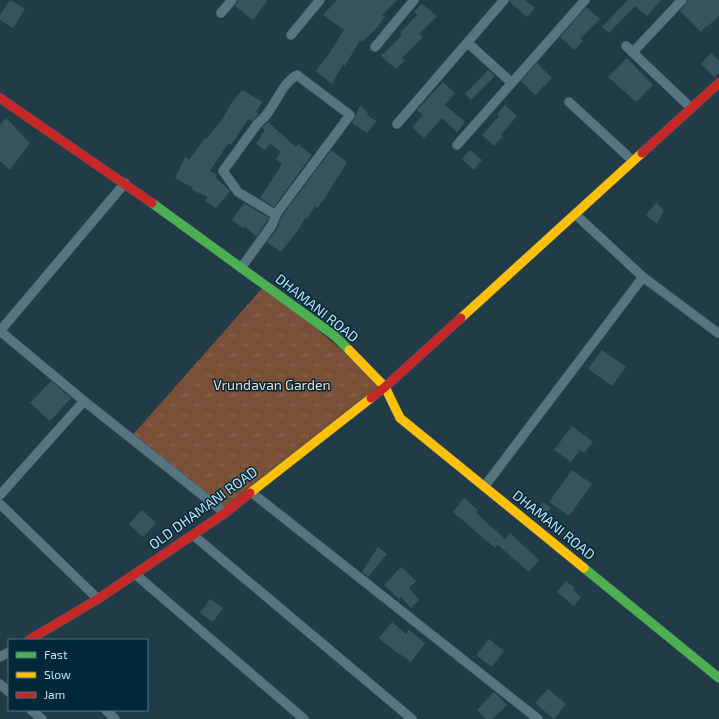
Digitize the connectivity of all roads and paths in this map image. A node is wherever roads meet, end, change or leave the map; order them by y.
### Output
1 (232, 0) edge
2 (320, 0) edge
3 (414, 0) edge
4 (504, 0) edge
5 (585, 0) edge
6 (682, 0) edge
7 (221, 13) dead end
8 (291, 35) dead end
9 (468, 43) junction
10 (375, 47) dead end
11 (512, 83) junction
12 (719, 83) edge
13 (0, 98) edge
14 (569, 102) dead end
15 (691, 108) junction
16 (397, 124) dead end
17 (457, 145) dead end
18 (633, 161) junction
19 (124, 183) junction
20 (276, 214) dead end
21 (575, 214) junction
22 (241, 268) junction
23 (642, 277) junction
24 (0, 331) edge
25 (718, 333) edge
26 (385, 387) junction
27 (84, 401) junction
28 (484, 487) junction
29 (251, 492) junction
30 (0, 495) edge
31 (0, 504) edge
32 (225, 513) junction
33 (193, 535) junction
34 (135, 574) junction
35 (98, 599) junction
36 (32, 639) edge
37 (719, 678) edge
38 (0, 684) edge
39 (8, 691) edge
40 (33, 711) edge
41 (107, 711) edge
42 (42, 719) edge
43 (116, 719) edge
44 (304, 719) edge
45 (412, 719) edge
46 (538, 719) edge

1 - 7 street
2 - 8 street
3 - 10 street
4 - 9 street
5 - 11 street
6 - 15 street
9 - 11 street
9 - 16 street
11 - 17 street
12 - 15 main road, OLD DHAMANI ROAD
13 - 19 main road, DHAMANI ROAD
14 - 18 street
15 - 18 main road, OLD DHAMANI ROAD
18 - 21 main road, OLD DHAMANI ROAD
19 - 22 main road, DHAMANI ROAD
19 - 24 street
20 - 22 street
21 - 23 street
21 - 26 main road, OLD DHAMANI ROAD
22 - 26 main road, DHAMANI ROAD
23 - 25 street
23 - 28 street
24 - 27 street
26 - 28 main road, DHAMANI ROAD
26 - 29 main road, OLD DHAMANI ROAD
27 - 30 street
27 - 32 street
28 - 37 main road, DHAMANI ROAD
29 - 32 main road, OLD DHAMANI ROAD
29 - 46 street
31 - 35 street
32 - 33 main road, OLD DHAMANI ROAD
33 - 34 main road, OLD DHAMANI ROAD
33 - 45 street
34 - 35 main road, OLD DHAMANI ROAD
34 - 44 street
35 - 36 main road, OLD DHAMANI ROAD
38 - 39 street
40 - 42 street
41 - 43 street

